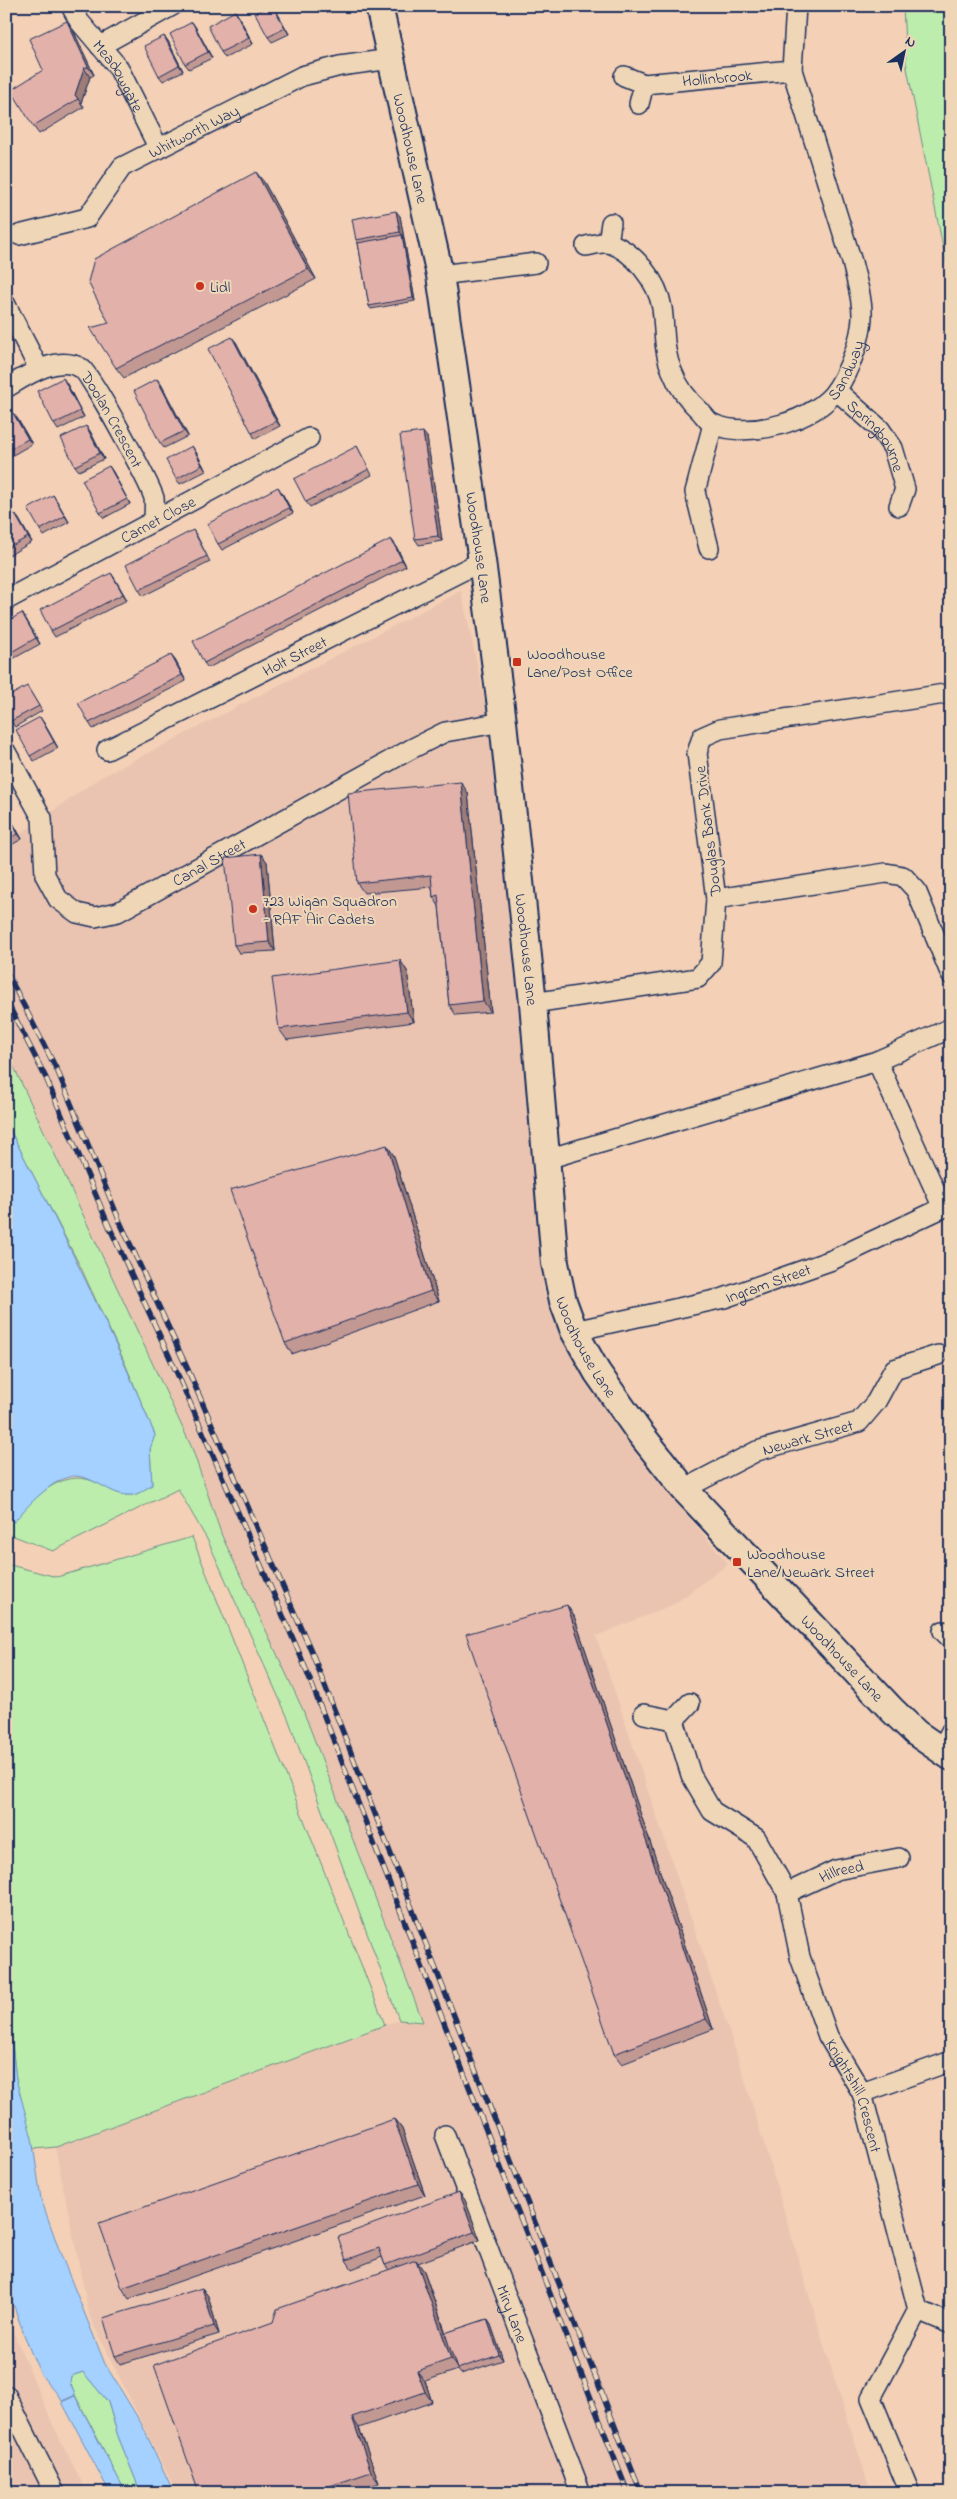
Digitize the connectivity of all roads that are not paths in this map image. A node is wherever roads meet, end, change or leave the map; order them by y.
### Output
1 (71, 6) edge
2 (172, 6) edge
3 (379, 6) edge
4 (796, 6) edge
5 (100, 46) junction
6 (390, 59) junction
7 (792, 70) junction
8 (624, 76) dead end
9 (644, 84) junction
10 (640, 104) dead end
11 (160, 149) junction
12 (611, 223) dead end
13 (19, 236) dead end
14 (608, 243) junction
15 (586, 246) dead end
16 (536, 263) dead end
17 (440, 275) junction
18 (6, 305) edge
19 (39, 369) junction
20 (6, 388) edge
21 (836, 390) junction
22 (713, 424) junction
23 (309, 438) dead end
24 (908, 494) dead end
25 (154, 521) junction
26 (709, 548) dead end
27 (482, 561) junction
28 (6, 600) edge
29 (951, 693) edge
30 (503, 722) junction
31 (107, 750) dead end
32 (6, 752) edge
33 (716, 899) junction
34 (951, 975) edge
35 (533, 1003) junction
36 (951, 1028) edge
37 (877, 1061) junction
38 (547, 1159) junction
39 (947, 1206) edge
40 (574, 1331) junction
41 (938, 1355) dead end
42 (684, 1489) junction
43 (690, 1703) dead end
44 (644, 1714) dead end
45 (674, 1720) junction
46 (947, 1746) edge
47 (899, 1858) dead end
48 (787, 1893) junction
49 (951, 2061) edge
50 (862, 2092) junction
51 (445, 2135) dead end
52 (918, 2310) junction
53 (951, 2324) edge
54 (6, 2395) edge
55 (55, 2493) edge
56 (581, 2493) edge
57 (910, 2493) edge

1 - 5 street, Meadowgate
2 - 5 street
3 - 6 main road, Woodhouse Lane
4 - 7 street, Sandway
5 - 11 street, Meadowgate
6 - 11 street, Whitworth Way
6 - 17 main road, Woodhouse Lane
7 - 9 street, Hollinbrook
7 - 21 street, Sandway
8 - 9 street, Hollinbrook
9 - 10 street
11 - 13 street, Whitworth Way
12 - 14 street
14 - 15 street
14 - 22 street
16 - 17 street
17 - 27 main road, Woodhouse Lane
18 - 19 street
19 - 20 street, Doolan Crescent
19 - 25 street, Doolan Crescent
21 - 22 street, Sandway
21 - 24 street, Springbourne
22 - 26 street
23 - 25 street, Carnet Close
25 - 28 street, Carnet Close
27 - 30 main road, Woodhouse Lane
27 - 31 street, Holt Street
29 - 33 street, Douglas Bank Drive
30 - 32 street, Canal Street
30 - 35 main road, Woodhouse Lane
33 - 34 street
33 - 35 street, Douglas Bank Drive
35 - 38 main road, Woodhouse Lane
36 - 37 street
37 - 38 street
37 - 39 street
38 - 40 main road, Woodhouse Lane
39 - 40 street, Ingram Street
40 - 42 main road, Woodhouse Lane
41 - 42 street, Newark Street
42 - 46 main road, Woodhouse Lane
43 - 45 street
44 - 45 street
45 - 48 street, Knightshill Crescent
47 - 48 street, Hillreed
48 - 50 street, Knightshill Crescent
49 - 50 street
50 - 52 street, Knightshill Crescent
51 - 56 street, Miry Lane
52 - 53 street
52 - 57 street
54 - 55 street

